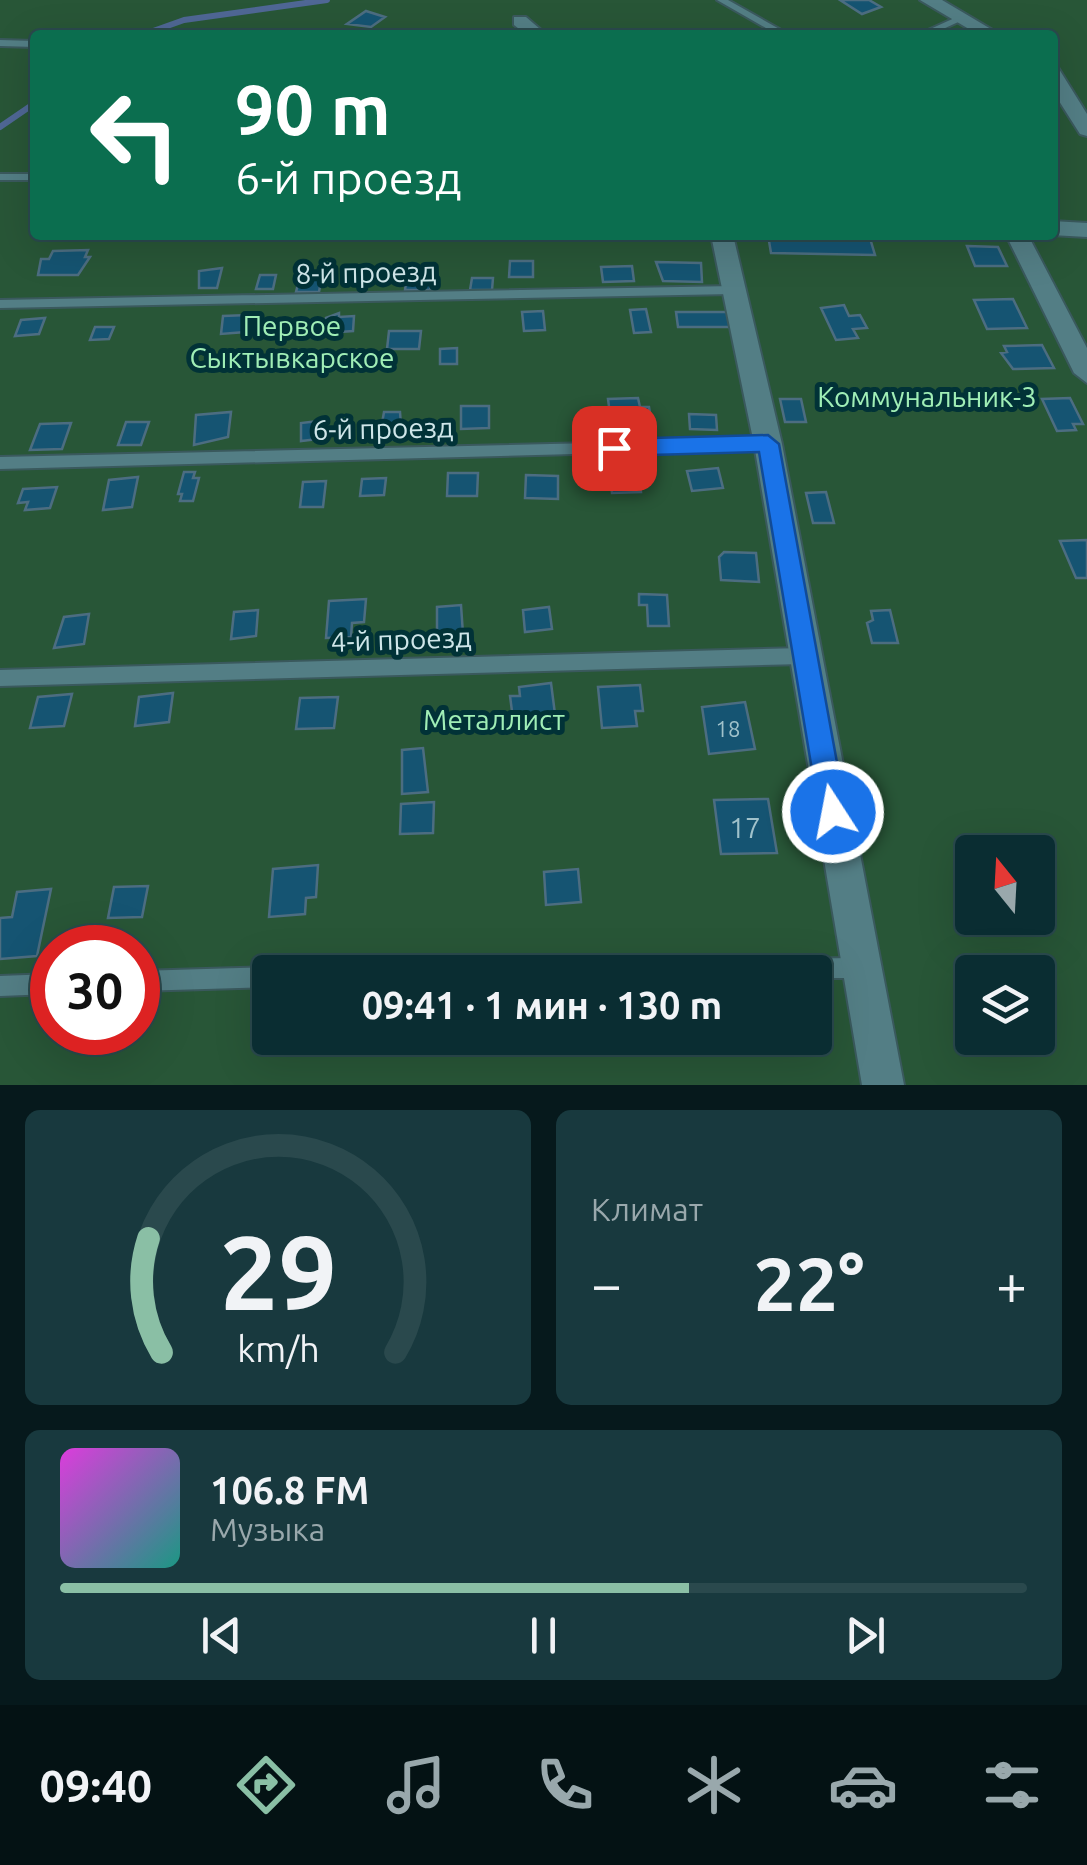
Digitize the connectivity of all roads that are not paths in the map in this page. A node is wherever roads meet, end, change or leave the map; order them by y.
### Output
1 (721, 0) edge
2 (929, 0) edge
3 (962, 18) junction
4 (520, 20) dead end
5 (532, 30) edge
6 (776, 30) edge
7 (934, 30) edge
8 (983, 30) edge
9 (0, 43) edge
10 (30, 44) edge
11 (1058, 83) edge
12 (1087, 130) edge
13 (0, 177) edge
14 (30, 177) edge
15 (1058, 228) edge
16 (1087, 230) edge
17 (723, 240) edge
18 (1020, 240) edge
19 (733, 290) junction
20 (0, 304) edge
21 (1087, 373) edge
22 (768, 444) junction
23 (0, 463) edge
24 (803, 656) junction
25 (0, 678) edge
26 (832, 968) edge
27 (862, 968) junction
28 (252, 977) edge
29 (160, 980) edge
30 (30, 985) edge
31 (0, 986) edge
32 (884, 1085) edge

1 - 6 lane
2 - 3 street
3 - 7 lane
3 - 8 street
4 - 5 street
9 - 10 lane
11 - 12 street
13 - 14 lane
15 - 16 street
17 - 19 street
18 - 21 street
19 - 20 lane, 8-й проезд
19 - 22 street
22 - 23 lane, 6-й проезд
22 - 24 street
24 - 25 lane, 4-й проезд
24 - 27 street
26 - 27 lane
27 - 32 street
28 - 29 lane
30 - 31 lane

